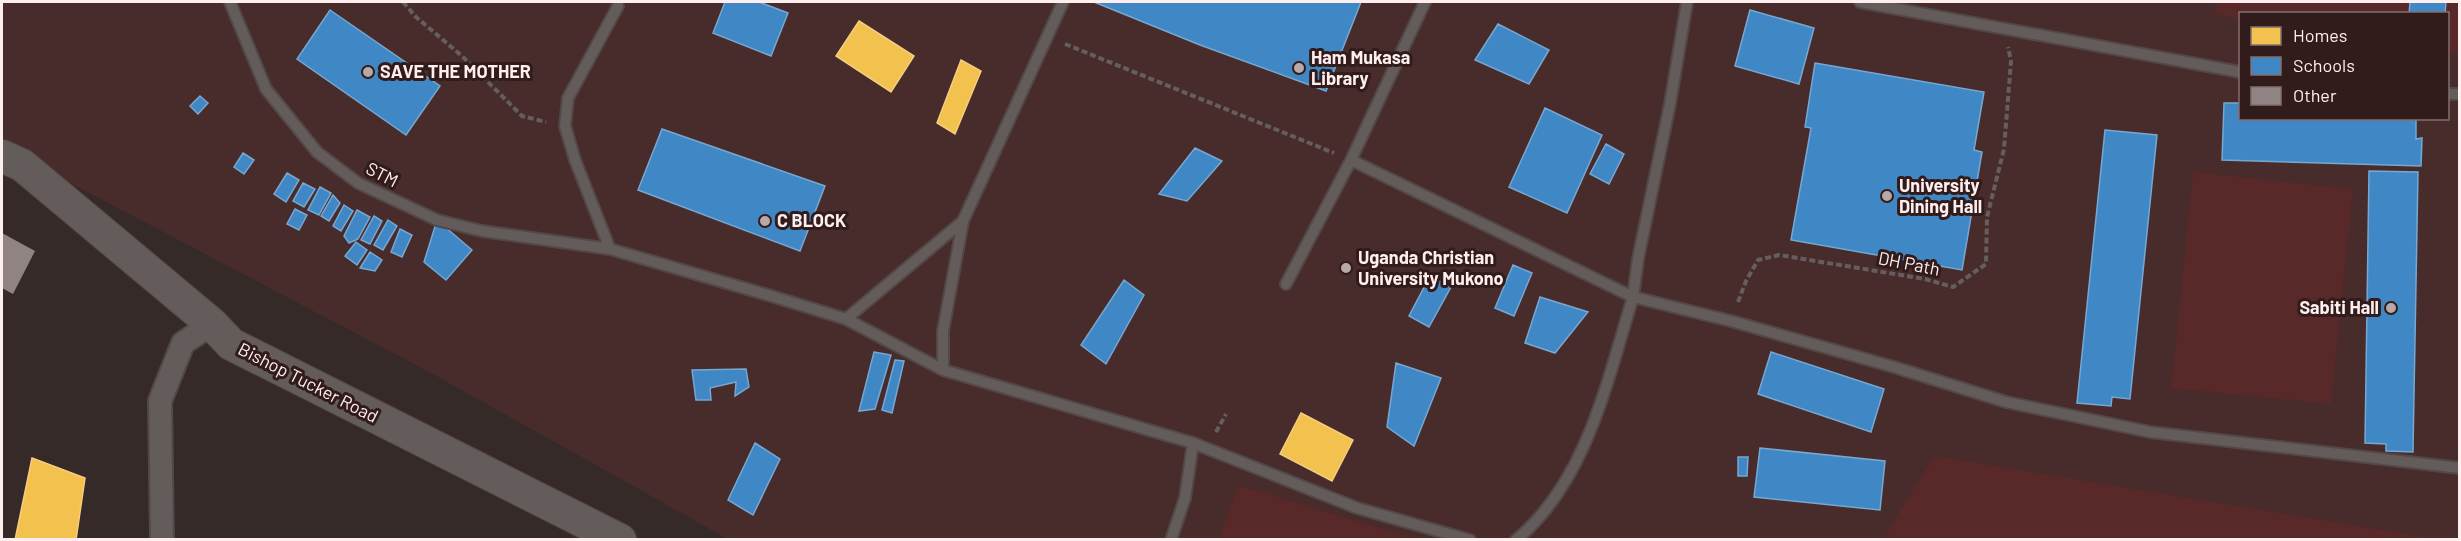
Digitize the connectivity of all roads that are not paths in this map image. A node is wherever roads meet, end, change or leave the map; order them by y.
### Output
1 (230, 2) edge
2 (1063, 2) edge
3 (1425, 2) edge
4 (1687, 2) edge
5 (1860, 2) edge
6 (618, 6) dead end
7 (2239, 72) edge
8 (2, 156) edge
9 (1351, 160) junction
10 (963, 221) junction
11 (610, 249) junction
12 (1286, 284) dead end
13 (1633, 297) junction
14 (846, 320) junction
15 (212, 324) junction
16 (943, 370) junction
17 (1193, 443) junction
18 (2460, 468) edge
19 (162, 540) edge
20 (620, 540) edge
21 (1171, 540) edge
22 (1470, 540) edge
23 (1516, 540) edge

1 - 11 lane, STM
2 - 10 lane
3 - 9 lane
4 - 13 lane
5 - 7 lane
6 - 11 lane
8 - 15 main road, Bishop Tucker Road
9 - 12 lane
9 - 13 lane
10 - 14 lane
10 - 16 lane
11 - 14 lane, STM
13 - 18 lane
13 - 23 lane
14 - 16 lane, STM
15 - 19 street
15 - 20 main road, Bishop Tucker Road
16 - 17 lane, STM
17 - 21 lane
17 - 22 lane, STM

